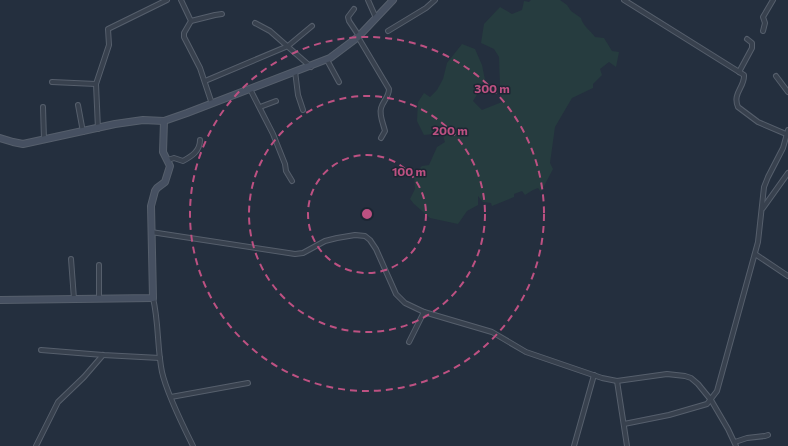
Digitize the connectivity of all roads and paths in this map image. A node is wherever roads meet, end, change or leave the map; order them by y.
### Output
1 (167, 0) edge
2 (181, 0) edge
3 (368, 0) edge
4 (393, 0) edge
5 (435, 0) edge
6 (624, 0) edge
7 (773, 0) edge
8 (354, 9) dead end
9 (222, 14) dead end
10 (376, 18) junction
11 (191, 20) junction
12 (255, 23) dead end
13 (312, 26) dead end
14 (388, 31) dead end
15 (763, 31) dead end
16 (359, 37) junction
17 (747, 39) dead end
18 (288, 46) junction
19 (327, 60) junction
20 (311, 66) junction
21 (295, 71) junction
22 (739, 72) junction
23 (776, 76) dead end
24 (205, 81) junction
25 (52, 82) dead end
26 (339, 82) dead end
27 (96, 84) junction
28 (250, 89) junction
29 (788, 92) edge
30 (276, 101) dead end
31 (78, 104) dead end
32 (212, 104) junction
33 (43, 107) dead end
34 (260, 107) junction
35 (304, 110) dead end
36 (164, 121) junction
37 (98, 129) junction
38 (83, 132) junction
39 (787, 132) edge
40 (0, 138) edge
41 (380, 138) dead end
42 (44, 140) junction
43 (200, 140) dead end
44 (169, 162) junction
45 (788, 173) edge
46 (292, 181) dead end
47 (762, 209) junction
48 (151, 232) junction
49 (755, 254) junction
50 (70, 259) dead end
51 (99, 264) dead end
52 (788, 276) edge
53 (152, 298) junction
54 (74, 299) junction
55 (99, 299) junction
56 (0, 300) edge
57 (424, 312) junction
58 (409, 342) dead end
59 (41, 350) dead end
60 (103, 355) junction
61 (160, 358) junction
62 (594, 375) junction
63 (617, 381) junction
64 (248, 383) dead end
65 (171, 397) junction
66 (711, 400) junction
67 (624, 424) junction
68 (768, 435) dead end
69 (736, 444) edge
70 (36, 446) edge
71 (193, 446) edge
72 (574, 446) edge
73 (627, 446) edge

1 - 27 street
2 - 11 street
3 - 10 street
4 - 10 street
5 - 14 street
6 - 22 street
7 - 15 street
8 - 16 street
9 - 11 street
10 - 16 street
11 - 24 street
12 - 18 street
13 - 18 street
16 - 19 street
16 - 41 street
17 - 22 street
18 - 20 street
18 - 24 street
19 - 20 street
19 - 26 street
20 - 21 street
21 - 28 street
21 - 35 street
22 - 39 street
23 - 29 street
24 - 32 street
25 - 27 street
27 - 37 street
28 - 32 street
28 - 34 street
30 - 34 street
31 - 38 street
32 - 36 street
33 - 42 street
34 - 46 street
36 - 37 street
36 - 44 street
37 - 38 street
38 - 42 street
39 - 47 street
40 - 42 street
43 - 44 street
44 - 48 street
45 - 47 street
47 - 49 street
48 - 53 street
48 - 57 street
49 - 52 street
49 - 66 street
50 - 54 street
51 - 55 street
53 - 55 street
53 - 61 street
54 - 55 street
54 - 56 street
57 - 58 street
57 - 62 street
59 - 60 street
60 - 61 street
60 - 70 street
61 - 65 street
62 - 63 street
62 - 72 street
63 - 66 street
63 - 67 street
64 - 65 street
65 - 71 street
66 - 67 street
66 - 69 street
67 - 73 street
68 - 69 street

